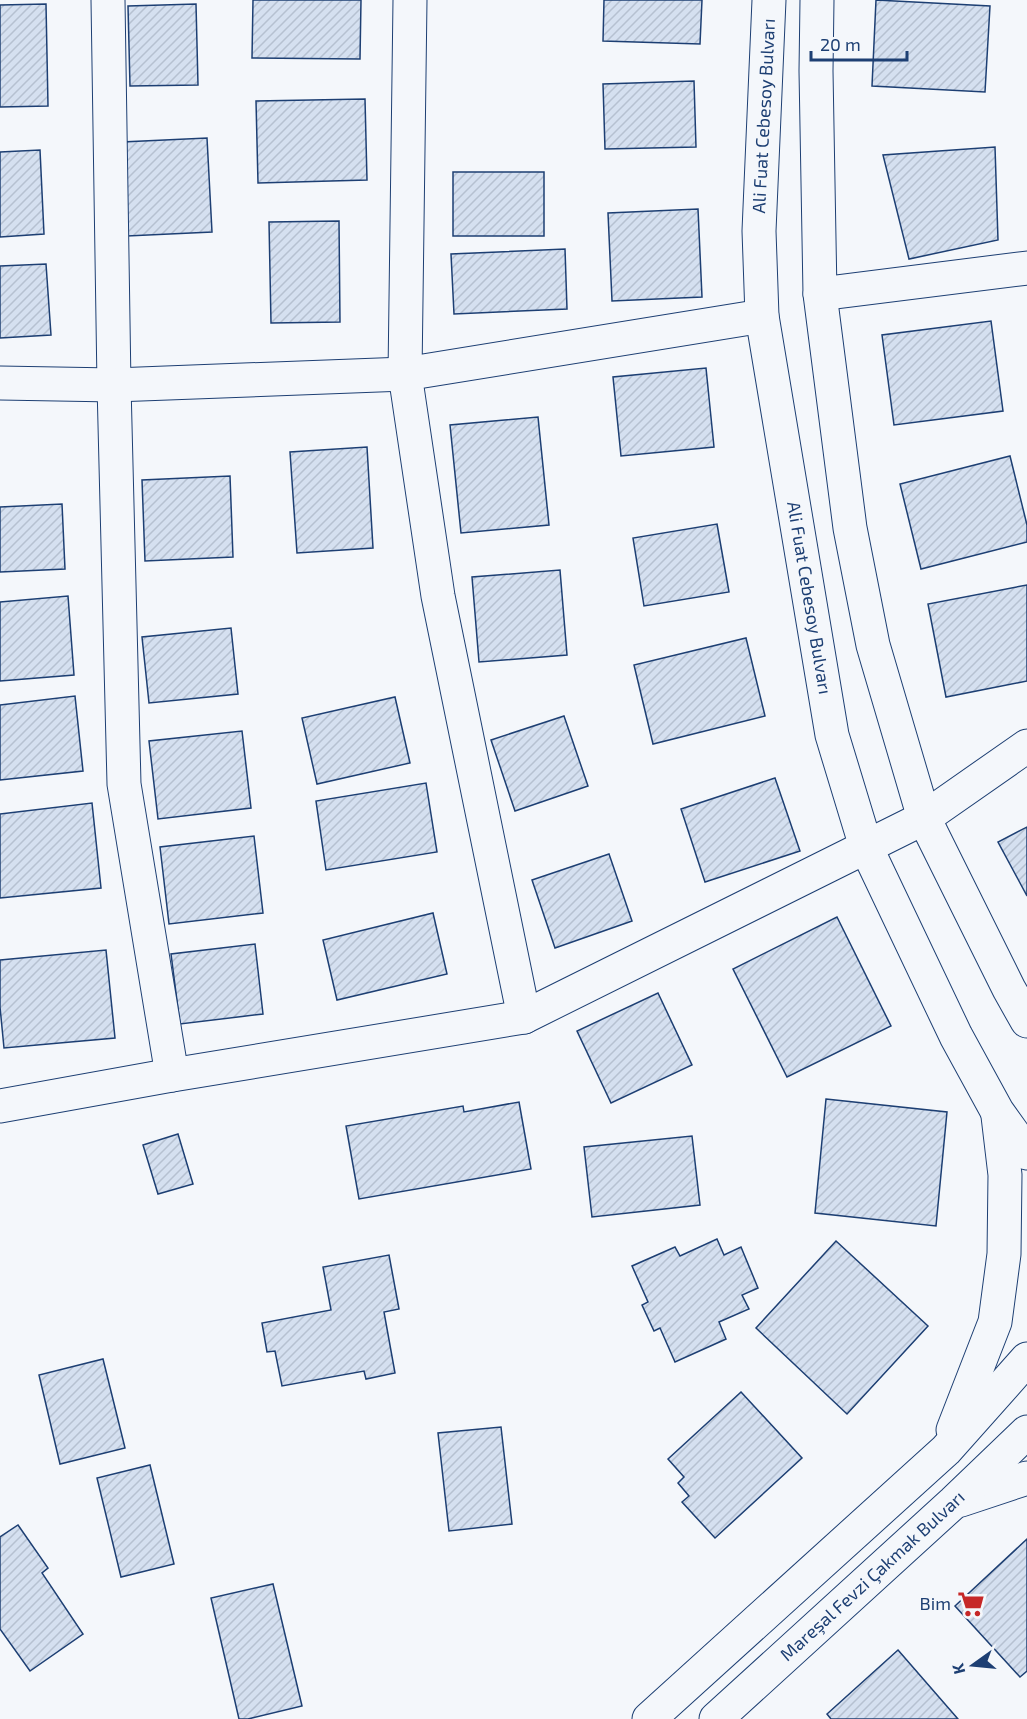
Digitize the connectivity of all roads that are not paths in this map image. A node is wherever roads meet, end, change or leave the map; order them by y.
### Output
1 (108, 0) edge
2 (410, 0) edge
3 (769, 0) edge
4 (818, 0) edge
5 (1027, 268) edge
6 (820, 294) junction
7 (762, 316) junction
8 (405, 374) junction
9 (0, 383) edge
10 (114, 385) junction
11 (1027, 746) edge
12 (924, 818) junction
13 (866, 848) junction
14 (524, 1017) junction
15 (1027, 1021) edge
16 (172, 1075) junction
17 (0, 1106) edge
18 (997, 1111) junction
19 (1027, 1153) edge
20 (1027, 1359) edge
21 (1027, 1432) edge
22 (946, 1450) junction
23 (1027, 1478) edge
24 (954, 1502) junction
25 (649, 1719) edge
26 (716, 1719) edge

1 - 10 street
2 - 8 street
3 - 7 street, Ali Fuat Cebesoy Bulvarı
4 - 6 street
5 - 6 street
6 - 12 street
7 - 8 street
7 - 13 street, Ali Fuat Cebesoy Bulvarı
8 - 10 street
8 - 14 street
9 - 10 street
10 - 16 street
11 - 12 street
12 - 13 street
12 - 15 street
13 - 14 street
13 - 18 street, Ali Fuat Cebesoy Bulvarı
14 - 16 street
16 - 17 street
18 - 19 street, Ali Fuat Cebesoy Bulvarı
18 - 22 street
20 - 22 street
21 - 24 street, Mareşal Fevzi Çakmak Bulvarı
22 - 25 street
23 - 24 street
24 - 26 street, Mareşal Fevzi Çakmak Bulvarı

